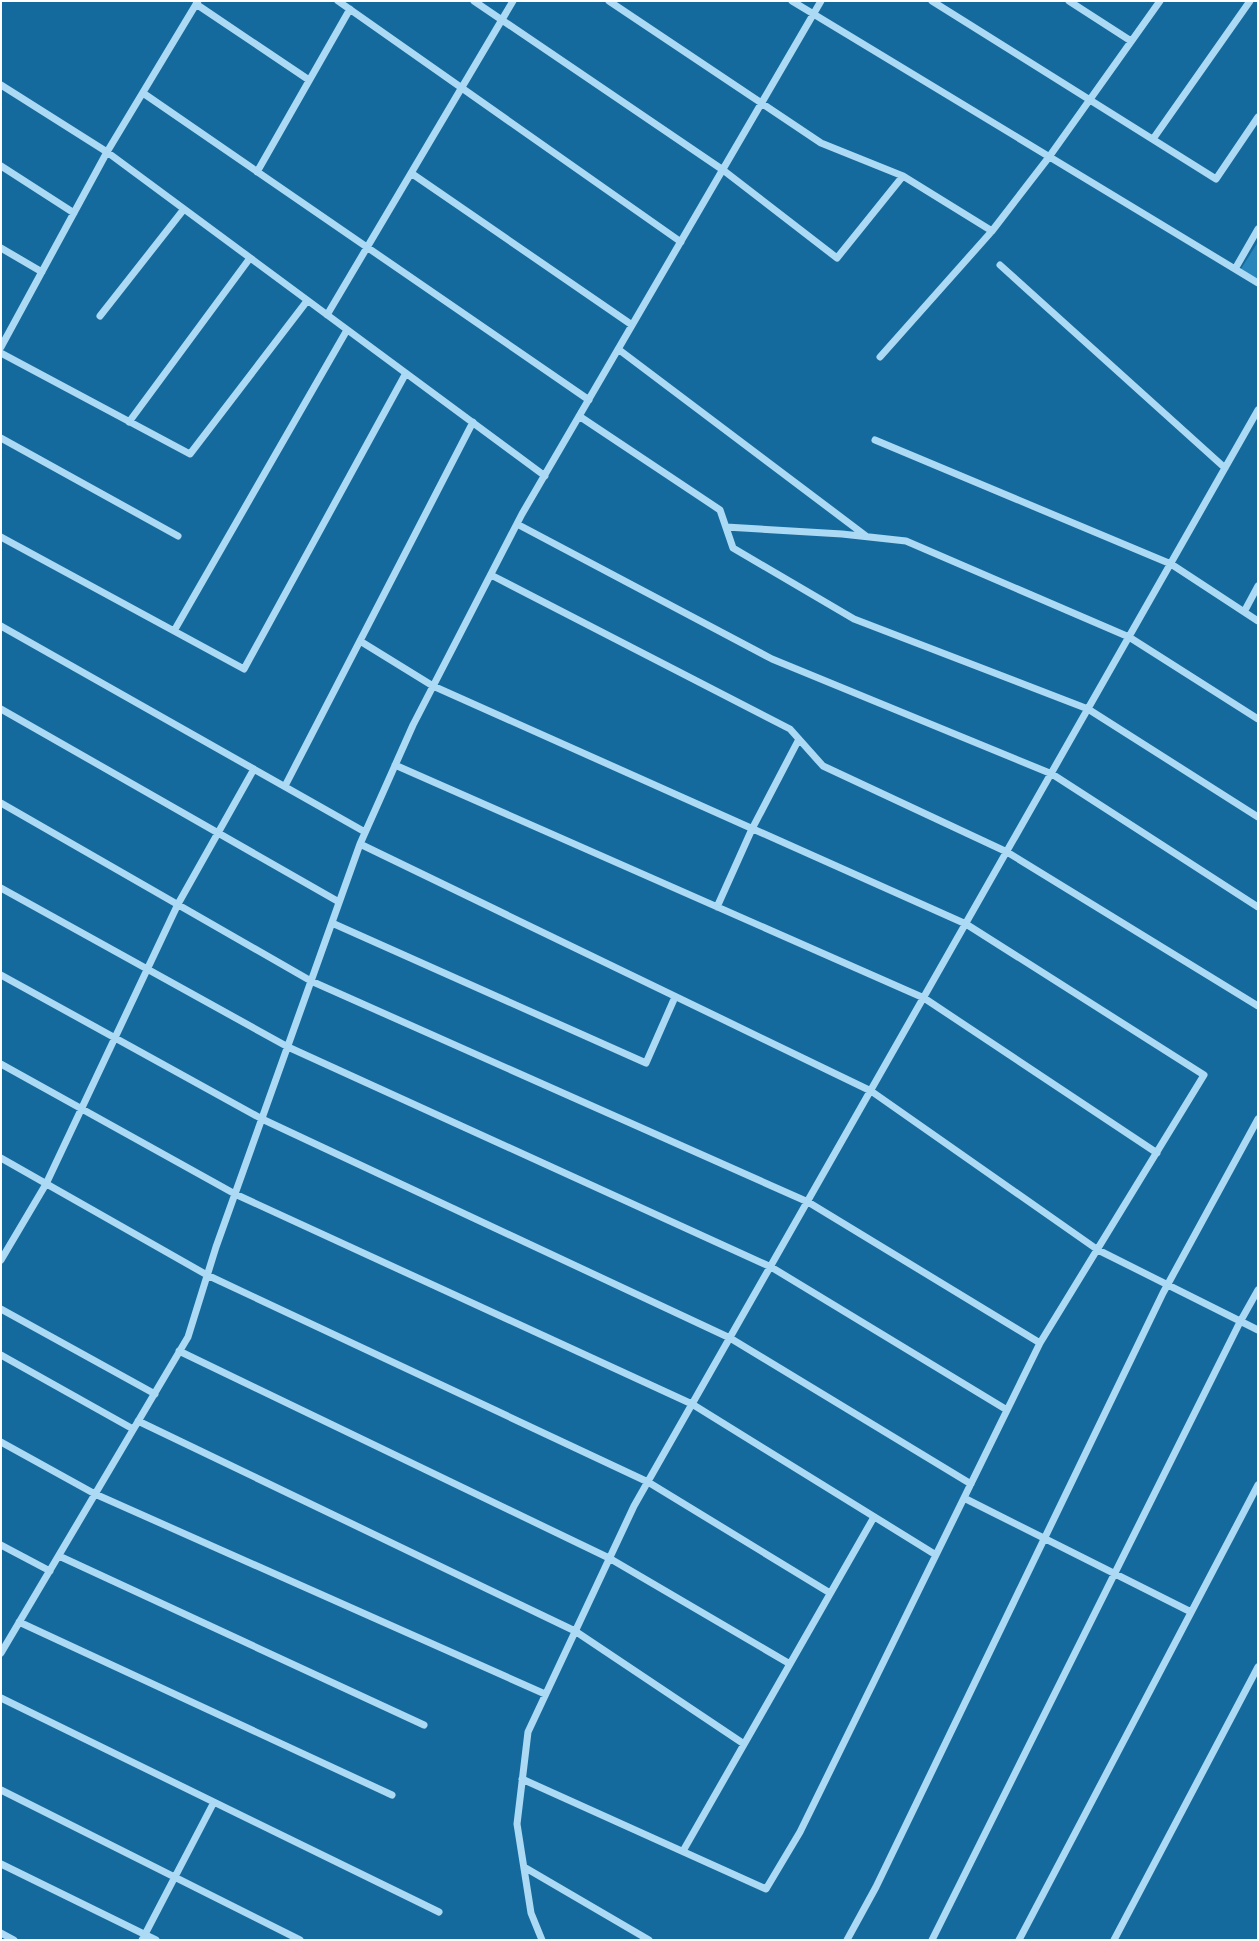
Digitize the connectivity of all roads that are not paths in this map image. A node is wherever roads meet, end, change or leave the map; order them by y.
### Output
1 (338, 1) edge
2 (474, 1) edge
3 (513, 1) edge
4 (609, 1) edge
5 (792, 1) edge
6 (821, 1) edge
7 (932, 1) edge
8 (1069, 1) edge
9 (1160, 1) edge
10 (1250, 1) edge
11 (197, 3) edge
12 (350, 9) junction
13 (813, 14) junction
14 (502, 20) junction
15 (1131, 41) junction
16 (309, 80) junction
17 (1, 86) edge
18 (462, 88) junction
19 (142, 93) junction
20 (1090, 100) junction
21 (761, 103) junction
22 (1258, 117) edge
23 (1153, 139) junction
24 (107, 152) junction
25 (1049, 157) junction
26 (1, 166) edge
27 (722, 170) junction
28 (257, 172) junction
29 (411, 173) junction
30 (903, 176) junction
31 (184, 209) junction
32 (74, 213) junction
33 (1258, 229) edge
34 (992, 231) junction
35 (681, 242) junction
36 (367, 247) junction
37 (1, 248) edge
38 (250, 258) junction
39 (1000, 265) dead end
40 (1235, 270) junction
41 (42, 272) junction
42 (1258, 283) edge
43 (307, 300) junction
44 (327, 315) junction
45 (100, 316) dead end
46 (632, 326) junction
47 (347, 330) junction
48 (3, 337) edge
49 (1, 347) edge
50 (618, 349) junction
51 (1, 354) edge
52 (880, 357) dead end
53 (406, 373) junction
54 (589, 400) junction
55 (1258, 410) edge
56 (579, 416) junction
57 (129, 422) junction
58 (473, 422) junction
59 (1, 438) edge
60 (875, 440) dead end
61 (1225, 468) junction
62 (545, 476) junction
63 (517, 524) junction
64 (726, 527) junction
65 (178, 536) dead end
66 (866, 536) junction
67 (1, 538) edge
68 (1171, 564) junction
69 (491, 575) junction
70 (1258, 586) edge
71 (1244, 612) junction
72 (1258, 621) edge
73 (1, 626) edge
74 (174, 631) junction
75 (1129, 637) junction
76 (360, 641) junction
77 (433, 686) junction
78 (1, 709) edge
79 (1088, 709) junction
80 (1258, 719) edge
81 (798, 739) junction
82 (395, 765) junction
83 (254, 769) junction
84 (1052, 774) junction
85 (285, 786) junction
86 (1, 803) edge
87 (1258, 817) edge
88 (752, 828) junction
89 (365, 832) junction
90 (218, 833) junction
91 (360, 844) junction
92 (1007, 852) junction
93 (1, 888) edge
94 (339, 902) junction
95 (178, 904) junction
96 (717, 907) junction
97 (1258, 908) edge
98 (332, 924) junction
99 (966, 924) junction
100 (147, 969) junction
101 (1, 975) edge
102 (311, 981) junction
103 (675, 997) junction
104 (924, 998) junction
105 (1258, 1006) edge
106 (115, 1038) junction
107 (288, 1047) junction
108 (1, 1064) edge
109 (871, 1091) junction
110 (82, 1109) junction
111 (262, 1119) junction
112 (1258, 1119) edge
113 (1157, 1153) junction
114 (1, 1158) edge
115 (46, 1184) junction
116 (235, 1194) junction
117 (808, 1202) junction
118 (1098, 1250) junction
119 (1, 1260) edge
120 (771, 1267) junction
121 (207, 1275) junction
122 (1168, 1285) junction
123 (1258, 1290) edge
124 (1, 1309) edge
125 (1240, 1322) junction
126 (1258, 1330) edge
127 (730, 1338) junction
128 (1040, 1343) junction
129 (179, 1351) junction
130 (1, 1355) edge
131 (154, 1394) junction
132 (692, 1404) junction
133 (1007, 1410) junction
134 (138, 1421) junction
135 (134, 1429) junction
136 (1, 1442) edge
137 (648, 1482) junction
138 (971, 1484) junction
139 (1258, 1485) edge
140 (95, 1494) junction
141 (964, 1498) junction
142 (874, 1517) junction
143 (1044, 1538) junction
144 (1, 1545) edge
145 (936, 1555) junction
146 (59, 1556) junction
147 (609, 1558) junction
148 (50, 1571) junction
149 (1115, 1574) junction
150 (830, 1593) junction
151 (1191, 1612) junction
152 (19, 1622) junction
153 (575, 1631) junction
154 (1, 1653) edge
155 (790, 1664) junction
156 (1258, 1667) edge
157 (546, 1694) junction
158 (1, 1698) edge
159 (424, 1725) dead end
160 (744, 1744) junction
161 (522, 1779) junction
162 (1, 1790) edge
163 (392, 1795) dead end
164 (214, 1802) junction
165 (683, 1852) junction
166 (1, 1864) edge
167 (524, 1867) junction
168 (175, 1877) junction
169 (439, 1912) dead end
170 (1, 1933) edge
171 (144, 1937) edge
172 (14, 1940) edge
173 (156, 1940) edge
174 (300, 1940) edge
175 (542, 1940) edge
176 (649, 1940) edge
177 (847, 1940) edge
178 (932, 1940) edge
179 (1019, 1940) edge
180 (1114, 1940) edge

1 - 12 street
2 - 14 street
3 - 14 street
4 - 21 street
5 - 13 street
6 - 13 street
7 - 20 street
8 - 15 street
9 - 15 street
10 - 23 street
11 - 16 street
11 - 19 street
12 - 16 street
12 - 18 street
13 - 21 street
13 - 25 street
14 - 18 street
14 - 27 street
15 - 20 street
16 - 28 street
17 - 24 street
18 - 29 street
18 - 35 street
19 - 24 street
19 - 28 street
20 - 23 street
20 - 25 street
21 - 27 street
21 - 30 street
22 - 23 street
24 - 31 street
24 - 32 street
25 - 34 street
25 - 40 street
26 - 32 street
27 - 30 street
27 - 35 street
28 - 36 street
29 - 36 street
29 - 46 street
30 - 34 street
31 - 38 street
31 - 45 street
32 - 41 street
33 - 40 street
34 - 52 street
35 - 46 street
36 - 44 street
36 - 54 street
37 - 41 street
38 - 43 street
38 - 57 street
39 - 61 street
40 - 42 street
41 - 48 street
43 - 44 street
43 - 57 street
44 - 47 street
46 - 50 street
47 - 53 street
47 - 74 street
48 - 49 street
50 - 54 street
50 - 66 street
51 - 57 street
53 - 58 street
53 - 74 street
54 - 56 street
55 - 61 street
56 - 62 street
56 - 64 street
58 - 62 street
58 - 76 street
59 - 65 street
60 - 68 street
61 - 68 street
62 - 63 street
63 - 69 street
63 - 84 street
64 - 66 street
64 - 79 street
66 - 75 street
67 - 74 street
68 - 71 street
68 - 75 street
69 - 77 street
69 - 81 street
70 - 71 street
71 - 72 street
73 - 83 street
75 - 79 street
75 - 80 street
76 - 77 street
76 - 85 street
77 - 82 street
77 - 88 street
78 - 90 street
79 - 84 street
79 - 87 street
81 - 88 street
81 - 92 street
82 - 89 street
82 - 96 street
83 - 85 street
83 - 90 street
84 - 92 street
84 - 97 street
85 - 89 street
86 - 95 street
88 - 96 street
88 - 99 street
89 - 91 street
90 - 94 street
90 - 95 street
91 - 94 street
91 - 103 street
92 - 99 street
92 - 105 street
93 - 100 street
94 - 98 street
95 - 100 street
95 - 102 street
96 - 104 street
98 - 102 street
98 - 103 street
99 - 104 street
99 - 113 street
100 - 106 street
100 - 107 street
101 - 106 street
102 - 107 street
102 - 117 street
103 - 109 street
104 - 109 street
104 - 113 street
106 - 110 street
106 - 111 street
107 - 111 street
107 - 120 street
108 - 110 street
109 - 117 street
109 - 118 street
110 - 115 street
110 - 116 street
111 - 116 street
111 - 127 street
112 - 122 street
113 - 118 street
114 - 115 street
115 - 119 street
115 - 121 street
116 - 121 street
116 - 132 street
117 - 120 street
117 - 128 street
118 - 122 street
118 - 128 street
120 - 127 street
120 - 133 street
121 - 129 street
121 - 137 street
122 - 125 street
122 - 143 street
123 - 125 street
124 - 131 street
125 - 126 street
125 - 149 street
127 - 132 street
127 - 138 street
128 - 133 street
129 - 131 street
129 - 147 street
130 - 135 street
131 - 134 street
132 - 137 street
132 - 142 street
133 - 138 street
134 - 135 street
134 - 153 street
135 - 140 street
136 - 140 street
137 - 147 street
137 - 150 street
138 - 141 street
139 - 151 street
140 - 146 street
140 - 157 street
141 - 143 street
141 - 145 street
142 - 145 street
142 - 150 street
143 - 149 street
143 - 177 street
144 - 148 street
145 - 165 street
146 - 148 street
146 - 159 street
147 - 153 street
147 - 155 street
148 - 152 street
149 - 151 street
149 - 178 street
150 - 155 street
151 - 179 street
152 - 154 street
152 - 163 street
153 - 157 street
153 - 160 street
155 - 160 street
156 - 180 street
157 - 161 street
158 - 164 street
160 - 165 street
161 - 165 street
161 - 167 street
162 - 168 street
164 - 168 street
164 - 169 street
166 - 171 street
167 - 175 street
167 - 176 street
168 - 171 street
168 - 174 street
170 - 172 street
171 - 173 street

